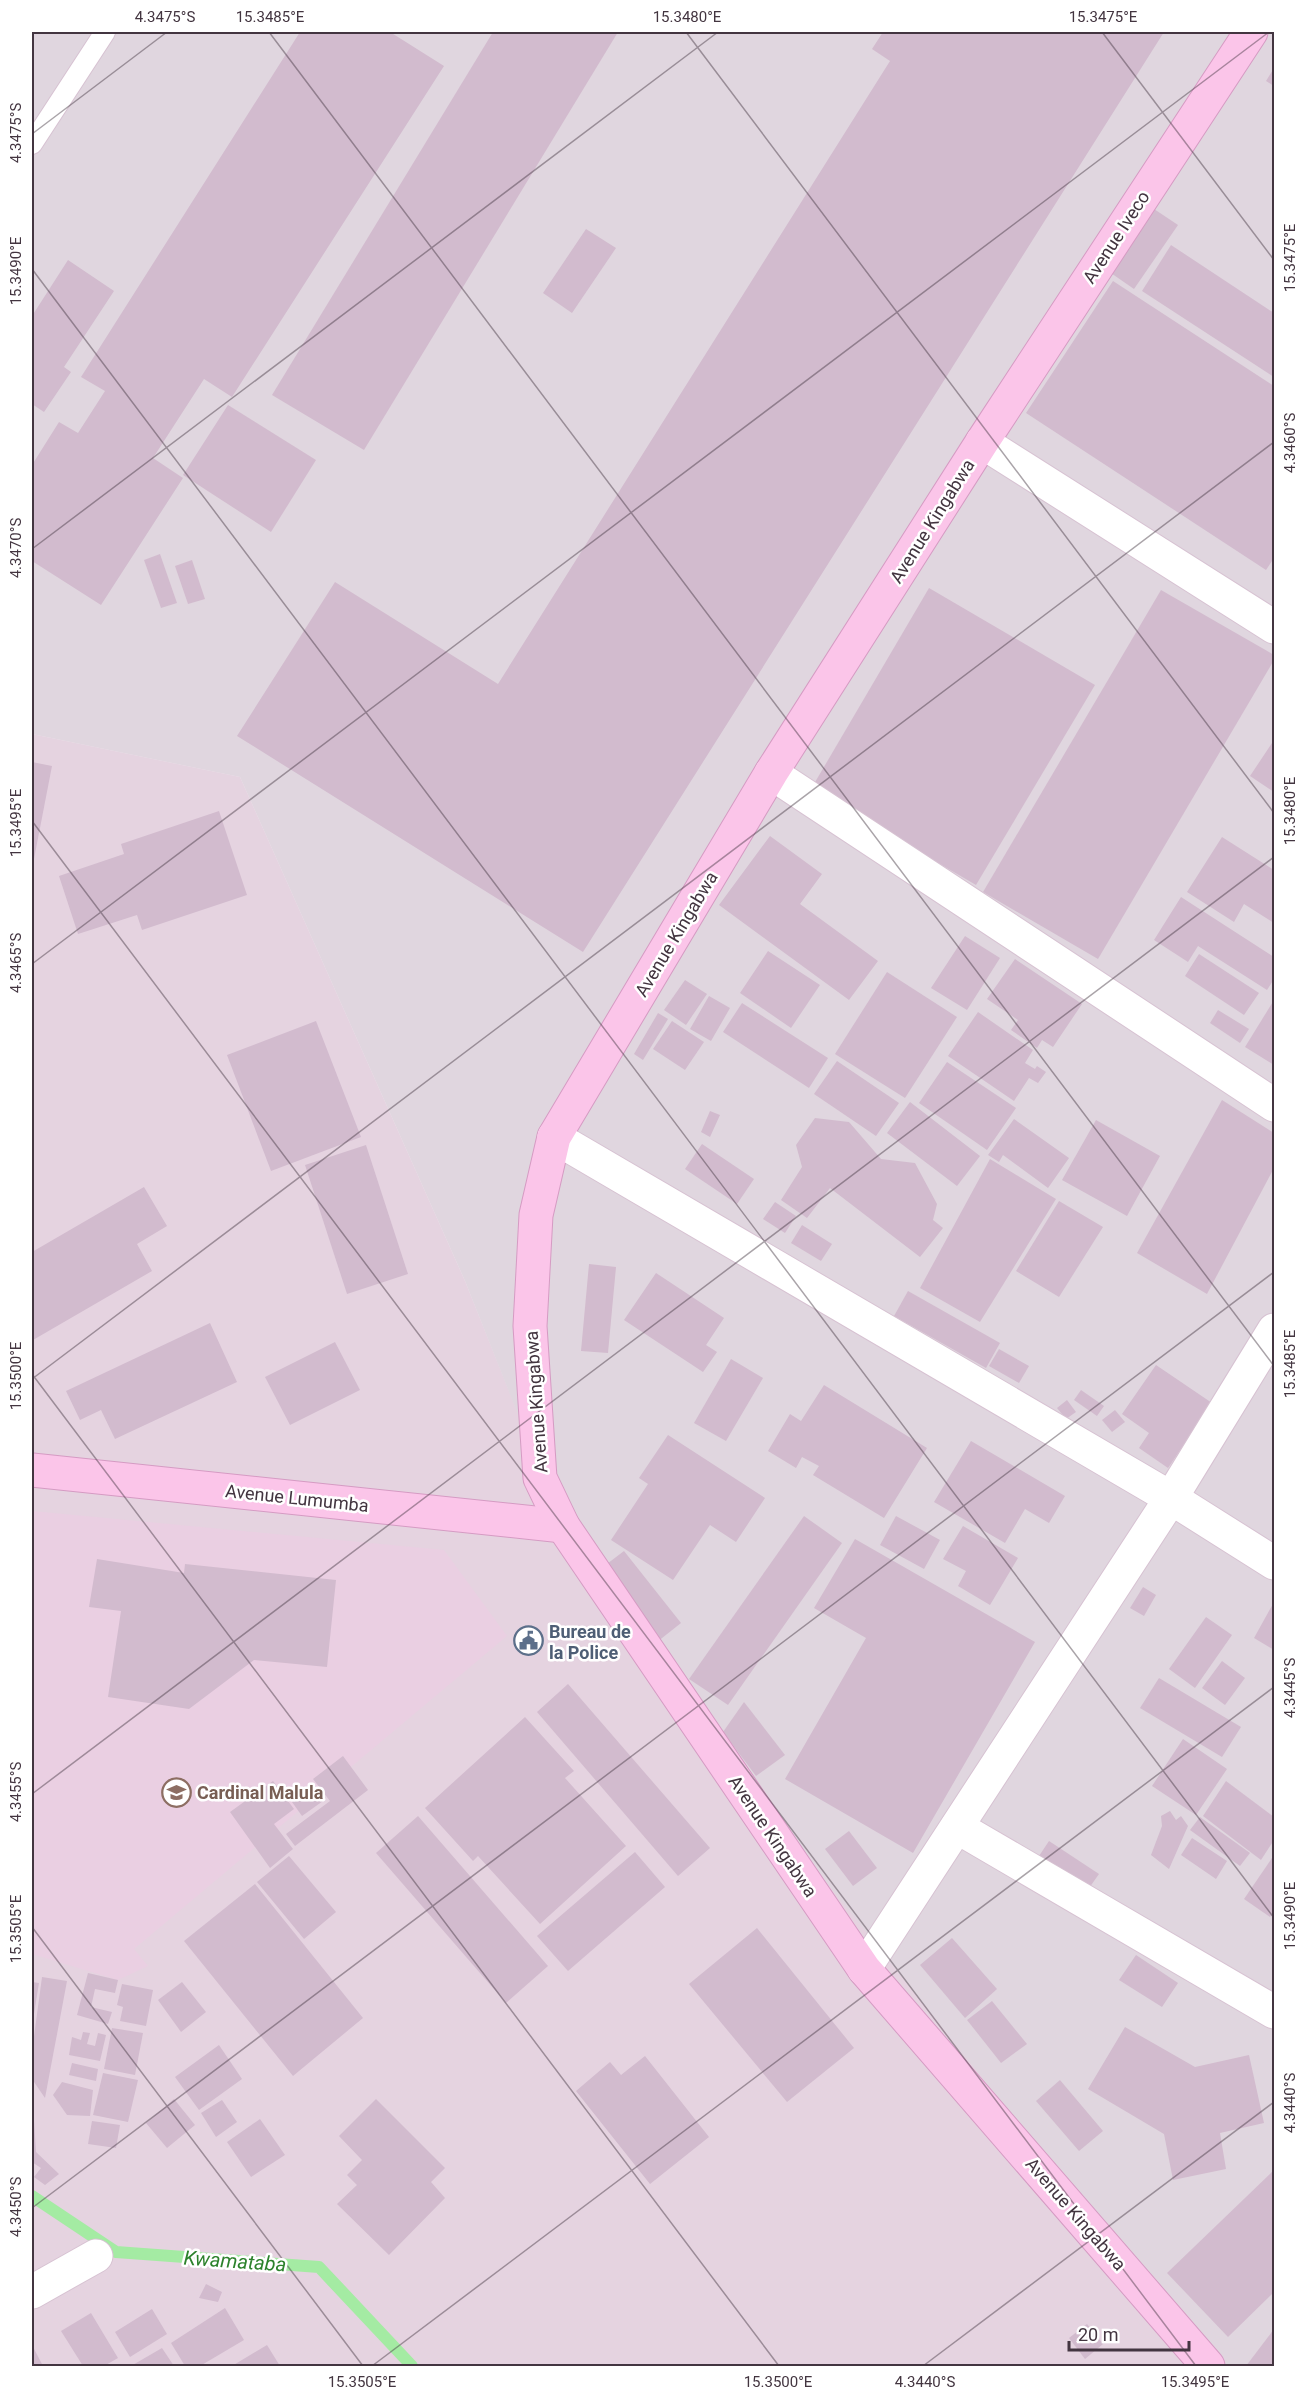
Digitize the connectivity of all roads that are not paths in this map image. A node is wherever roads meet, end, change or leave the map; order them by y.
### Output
1 (105, 32) edge
2 (1251, 32) edge
3 (32, 144) edge
4 (982, 442) junction
5 (1275, 627) edge
6 (771, 773) junction
7 (1275, 1105) edge
8 (554, 1137) junction
9 (1275, 1330) edge
10 (32, 1470) edge
11 (1171, 1498) junction
12 (562, 1526) junction
13 (1275, 1563) edge
14 (957, 1827) junction
15 (864, 1970) junction
16 (1275, 2012) edge
17 (96, 2256) dead end
18 (32, 2292) edge
19 (1208, 2367) edge

1 - 3 lane
2 - 4 street, Avenue Iveco
4 - 5 street
4 - 6 street, Avenue Kingabwa
6 - 7 street
6 - 8 street, Avenue Kingabwa
8 - 11 street
8 - 12 street, Avenue Kingabwa
9 - 11 street
10 - 12 street, Avenue Lumumba
11 - 13 street
11 - 14 street
12 - 15 street, Avenue Kingabwa
14 - 15 street
14 - 16 street
15 - 19 street, Avenue Kingabwa
17 - 18 street

